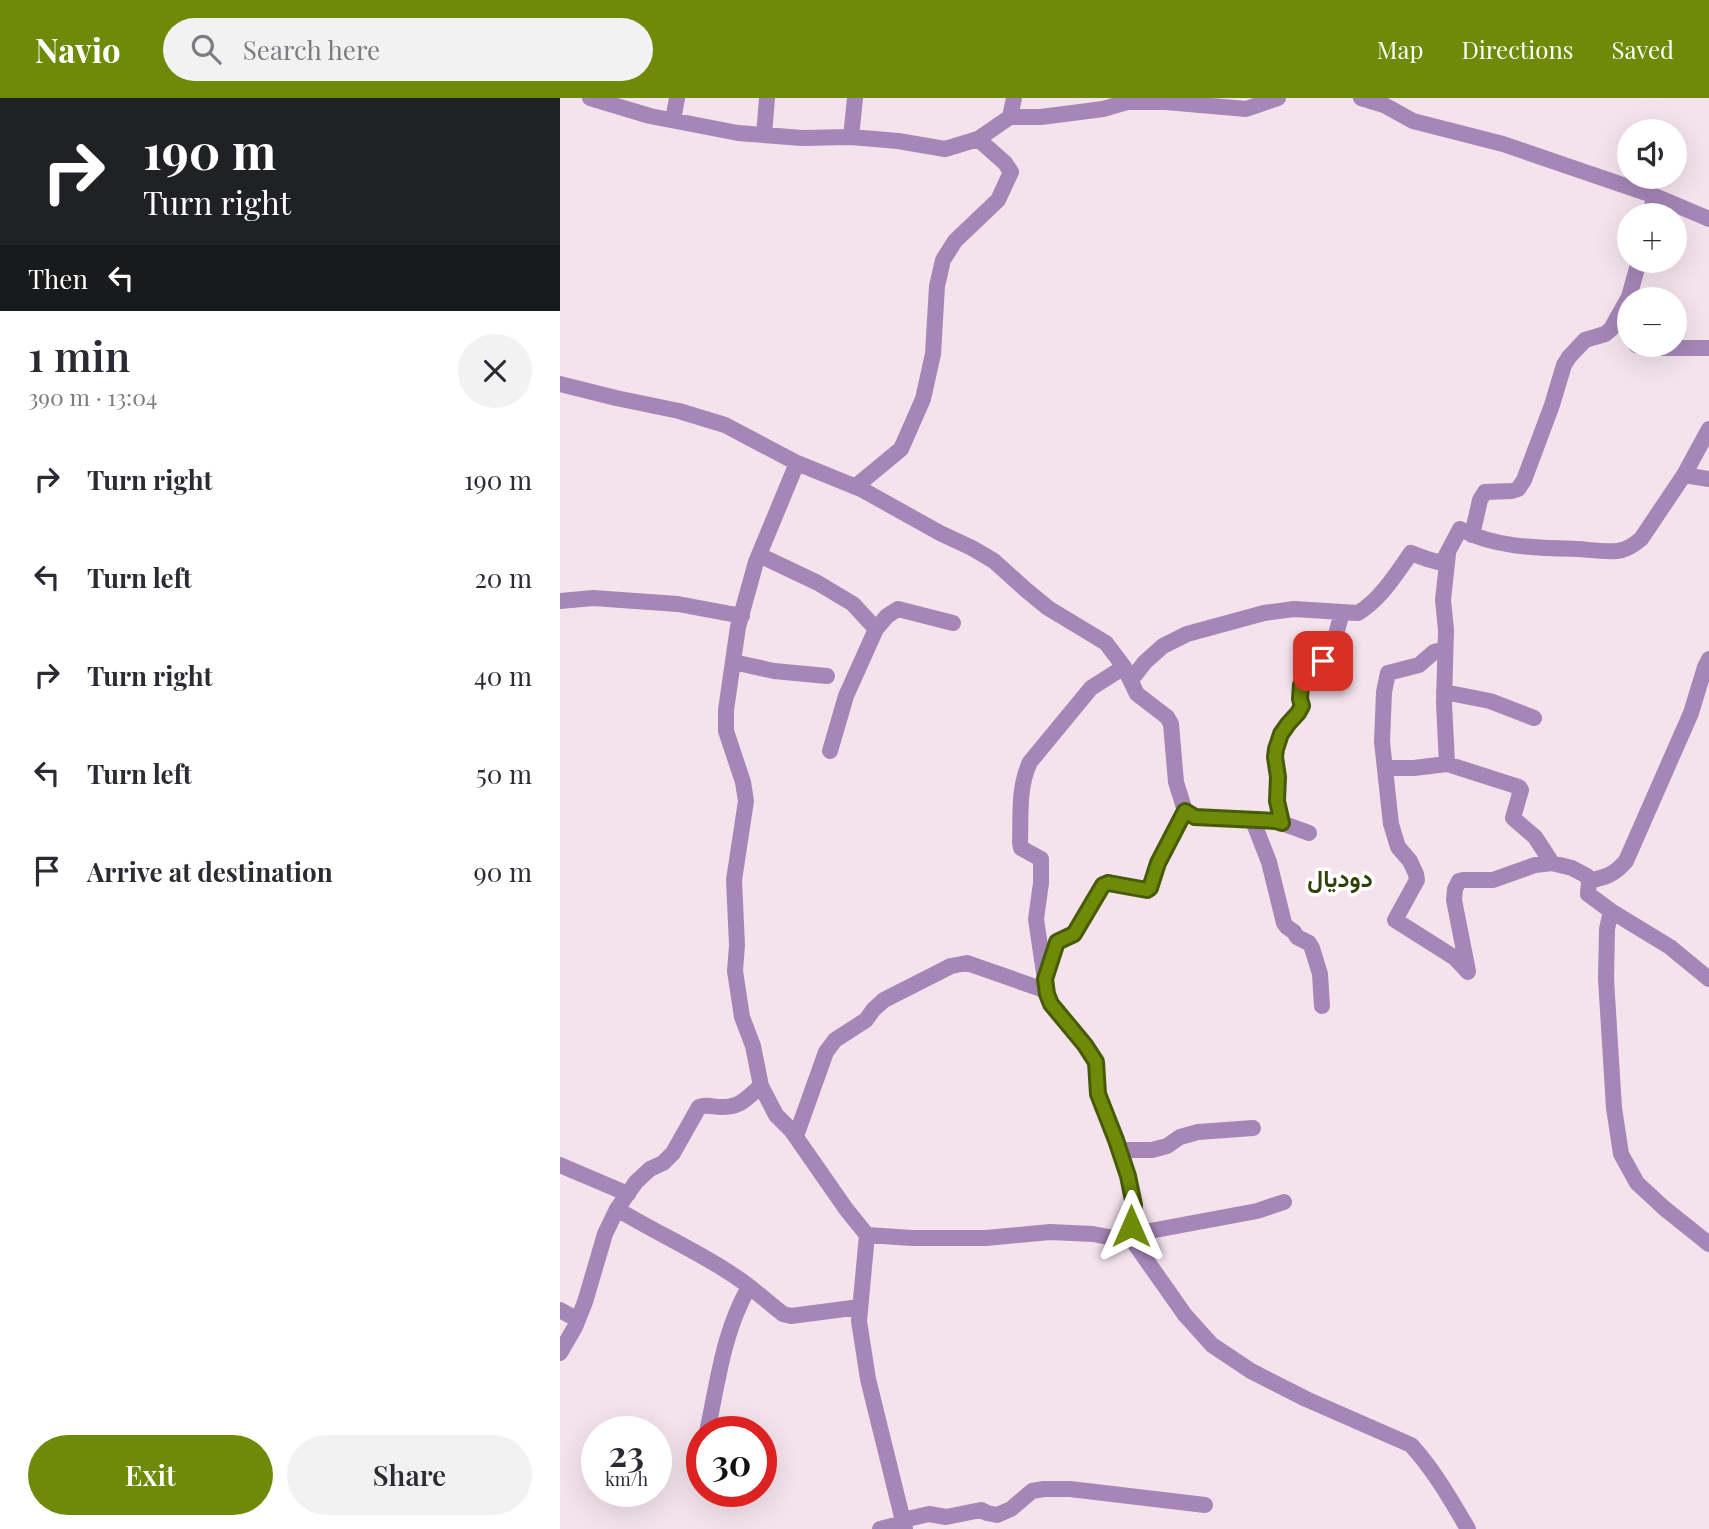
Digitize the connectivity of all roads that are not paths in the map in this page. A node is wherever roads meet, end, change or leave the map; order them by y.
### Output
1 (590, 98) edge
2 (677, 98) edge
3 (767, 98) edge
4 (855, 98) edge
5 (1014, 98) edge
6 (1278, 98) edge
7 (1361, 98) edge
8 (1010, 117) junction
9 (673, 120) junction
10 (764, 135) junction
11 (851, 137) junction
12 (978, 139) junction
13 (1655, 196) junction
14 (1653, 203) edge
15 (1709, 219) edge
16 (1636, 273) edge
17 (1603, 334) junction
18 (1617, 338) edge
19 (1687, 348) edge
20 (1709, 348) edge
21 (560, 384) edge
22 (1709, 429) edge
23 (797, 463) junction
24 (1684, 475) junction
25 (1709, 479) edge
26 (855, 487) junction
27 (1466, 532) junction
28 (1448, 554) junction
29 (760, 555) junction
30 (560, 601) edge
31 (1342, 612) junction
32 (742, 616) junction
33 (953, 623) dead end
34 (876, 629) junction
35 (1445, 649) junction
36 (1709, 659) edge
37 (733, 662) junction
38 (1127, 674) junction
39 (827, 676) dead end
40 (1444, 692) junction
41 (1534, 718) dead end
42 (830, 751) dead end
43 (1447, 764) junction
44 (1386, 768) junction
45 (1185, 811) junction
46 (1253, 821) junction
47 (1282, 823) junction
48 (1309, 833) dead end
49 (1552, 863) junction
50 (1588, 880) junction
51 (1611, 911) junction
52 (1709, 979) edge
53 (1046, 985) junction
54 (1322, 1006) dead end
55 (761, 1086) junction
56 (1253, 1128) dead end
57 (796, 1136) junction
58 (1120, 1150) junction
59 (560, 1165) edge
60 (628, 1194) junction
61 (1284, 1202) dead end
62 (617, 1209) junction
63 (1128, 1234) junction
64 (867, 1235) junction
65 (1709, 1244) edge
66 (749, 1287) junction
67 (860, 1307) junction
68 (560, 1310) edge
69 (578, 1320) junction
70 (560, 1353) edge
71 (711, 1416) edge
72 (1205, 1505) dead end
73 (904, 1524) edge
74 (880, 1529) edge
75 (1468, 1529) edge

1 - 9 street
2 - 9 street
3 - 10 street
4 - 11 street
5 - 8 street
6 - 8 street
7 - 13 street
8 - 12 street
9 - 10 street
10 - 11 street
11 - 12 street
12 - 26 street
13 - 14 street
13 - 15 street
16 - 17 street
17 - 18 street
17 - 27 street
19 - 20 street
21 - 23 street
22 - 24 street
23 - 26 street
23 - 29 street
24 - 25 street
24 - 27 street
26 - 38 street
27 - 28 street
28 - 31 street
28 - 35 street
29 - 32 street
29 - 34 street
30 - 32 street
31 - 38 street
31 - 47 street
32 - 37 street
33 - 34 street
34 - 42 street
35 - 40 street
35 - 44 street
36 - 50 street
37 - 39 street
37 - 55 street
38 - 45 street
38 - 53 street
40 - 41 street
40 - 43 street
43 - 44 street
43 - 49 street
44 - 49 street
45 - 46 street
45 - 53 street
46 - 47 street
46 - 54 street
47 - 48 street
49 - 50 street
50 - 51 street
51 - 52 street
51 - 65 street
53 - 57 street
53 - 58 street
55 - 57 street
55 - 60 street
56 - 58 street
57 - 64 street
58 - 63 street
59 - 60 street
60 - 62 street
61 - 63 street
62 - 66 street
62 - 69 street
63 - 64 street
63 - 75 street
64 - 67 street
66 - 67 street
66 - 71 street
67 - 73 street
68 - 69 street
69 - 70 street
72 - 73 street
73 - 74 street

